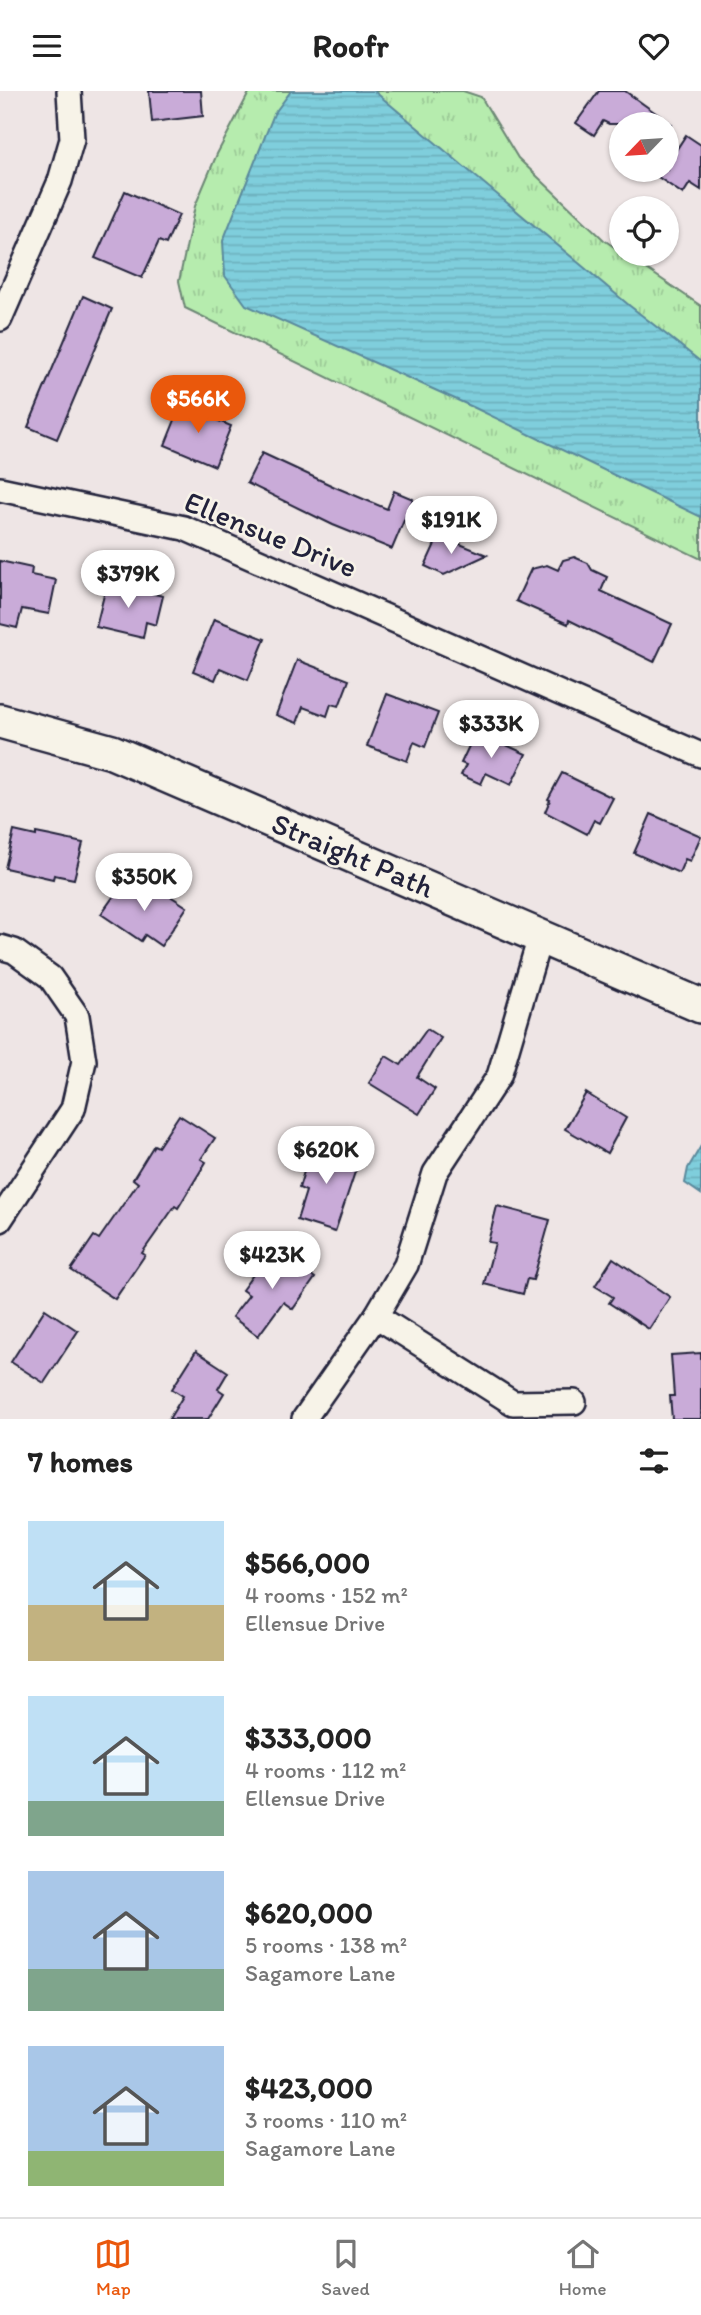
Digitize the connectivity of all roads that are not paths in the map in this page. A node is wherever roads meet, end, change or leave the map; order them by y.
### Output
1 (69, 91) edge
2 (0, 319) edge
3 (0, 489) edge
4 (0, 721) edge
5 (701, 755) edge
6 (540, 937) junction
7 (0, 947) edge
8 (701, 1006) edge
9 (0, 1220) edge
10 (376, 1317) junction
11 (574, 1402) dead end
12 (304, 1419) edge

1 - 2 street
3 - 5 street, Ellensue Drive
4 - 6 main road, Straight Path
6 - 8 main road, Straight Path
6 - 10 street
7 - 9 street
10 - 11 street
10 - 12 street

